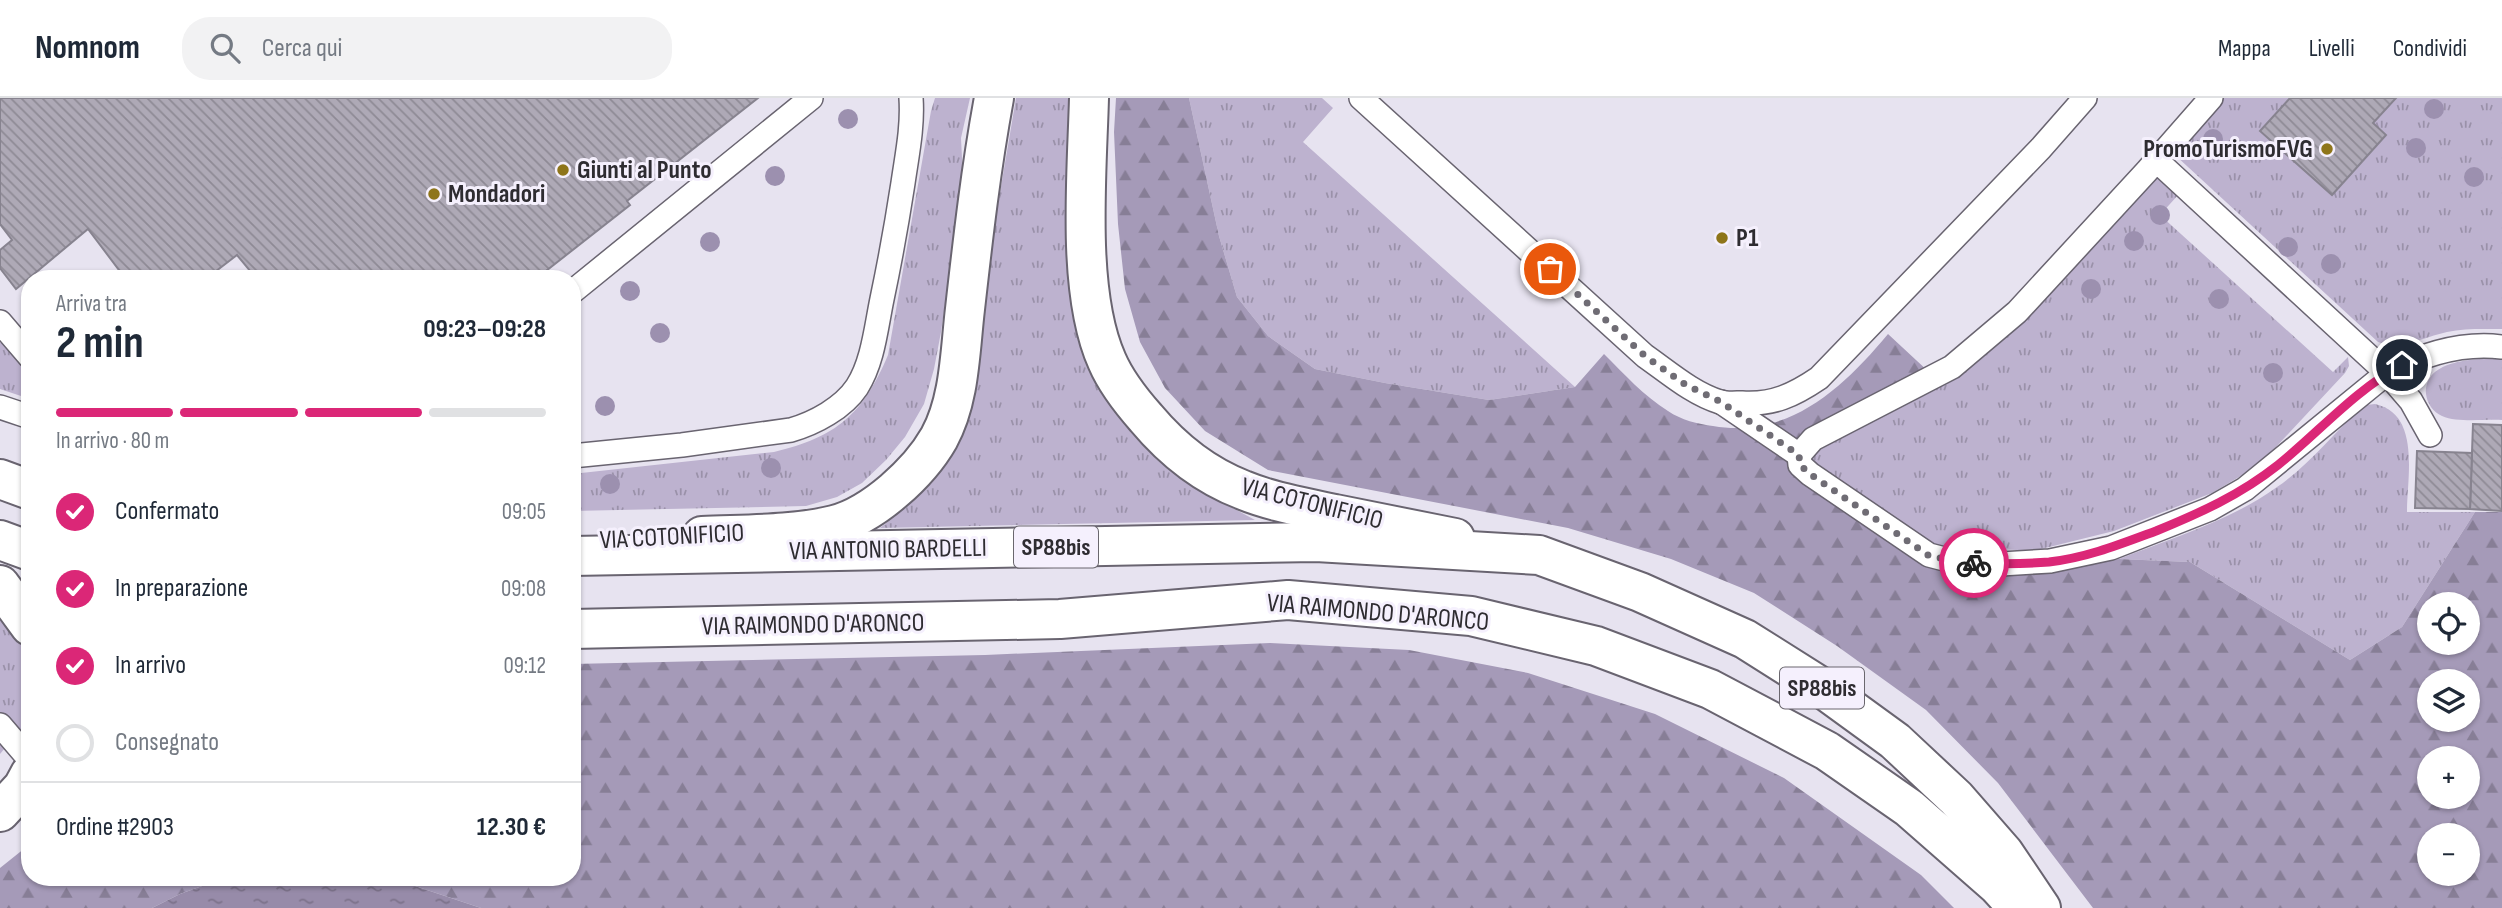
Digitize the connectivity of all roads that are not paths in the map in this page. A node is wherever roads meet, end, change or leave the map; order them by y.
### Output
1 (811, 98) edge
2 (911, 98) edge
3 (994, 98) edge
4 (1088, 98) edge
5 (1361, 98) edge
6 (2085, 98) edge
7 (2211, 98) edge
8 (2156, 160) junction
9 (581, 285) edge
10 (0, 322) edge
11 (21, 346) edge
12 (2502, 347) edge
13 (2387, 373) junction
14 (1721, 402) junction
15 (0, 407) edge
16 (21, 414) edge
17 (2430, 435) dead end
18 (581, 455) edge
19 (1799, 455) junction
20 (0, 479) edge
21 (21, 486) edge
22 (0, 540) edge
23 (581, 541) edge
24 (21, 548) edge
25 (1539, 555) junction
26 (581, 556) edge
27 (0, 585) edge
28 (21, 614) edge
29 (581, 629) edge
30 (0, 725) edge
31 (21, 750) edge
32 (21, 789) edge
33 (0, 812) edge
34 (21, 820) edge
35 (0, 836) edge
36 (2018, 908) edge
37 (2041, 908) edge

1 - 9 lane
2 - 18 lane
3 - 23 main road, VIA COTONIFICIO
4 - 25 main road, VIA COTONIFICIO
5 - 14 lane
6 - 14 lane
7 - 8 lane
8 - 13 lane
8 - 19 lane
10 - 11 lane
12 - 13 lane
13 - 17 lane
13 - 19 lane
14 - 19 lane
15 - 16 lane
20 - 21 main road
22 - 24 main road
25 - 26 main road, VIA ANTONIO BARDELLI / SP88bis
25 - 37 main road, SP88bis
27 - 28 main road
29 - 36 main road, VIA RAIMONDO D'ARONCO / SP88bis
30 - 31 lane
32 - 33 main road
34 - 35 main road

